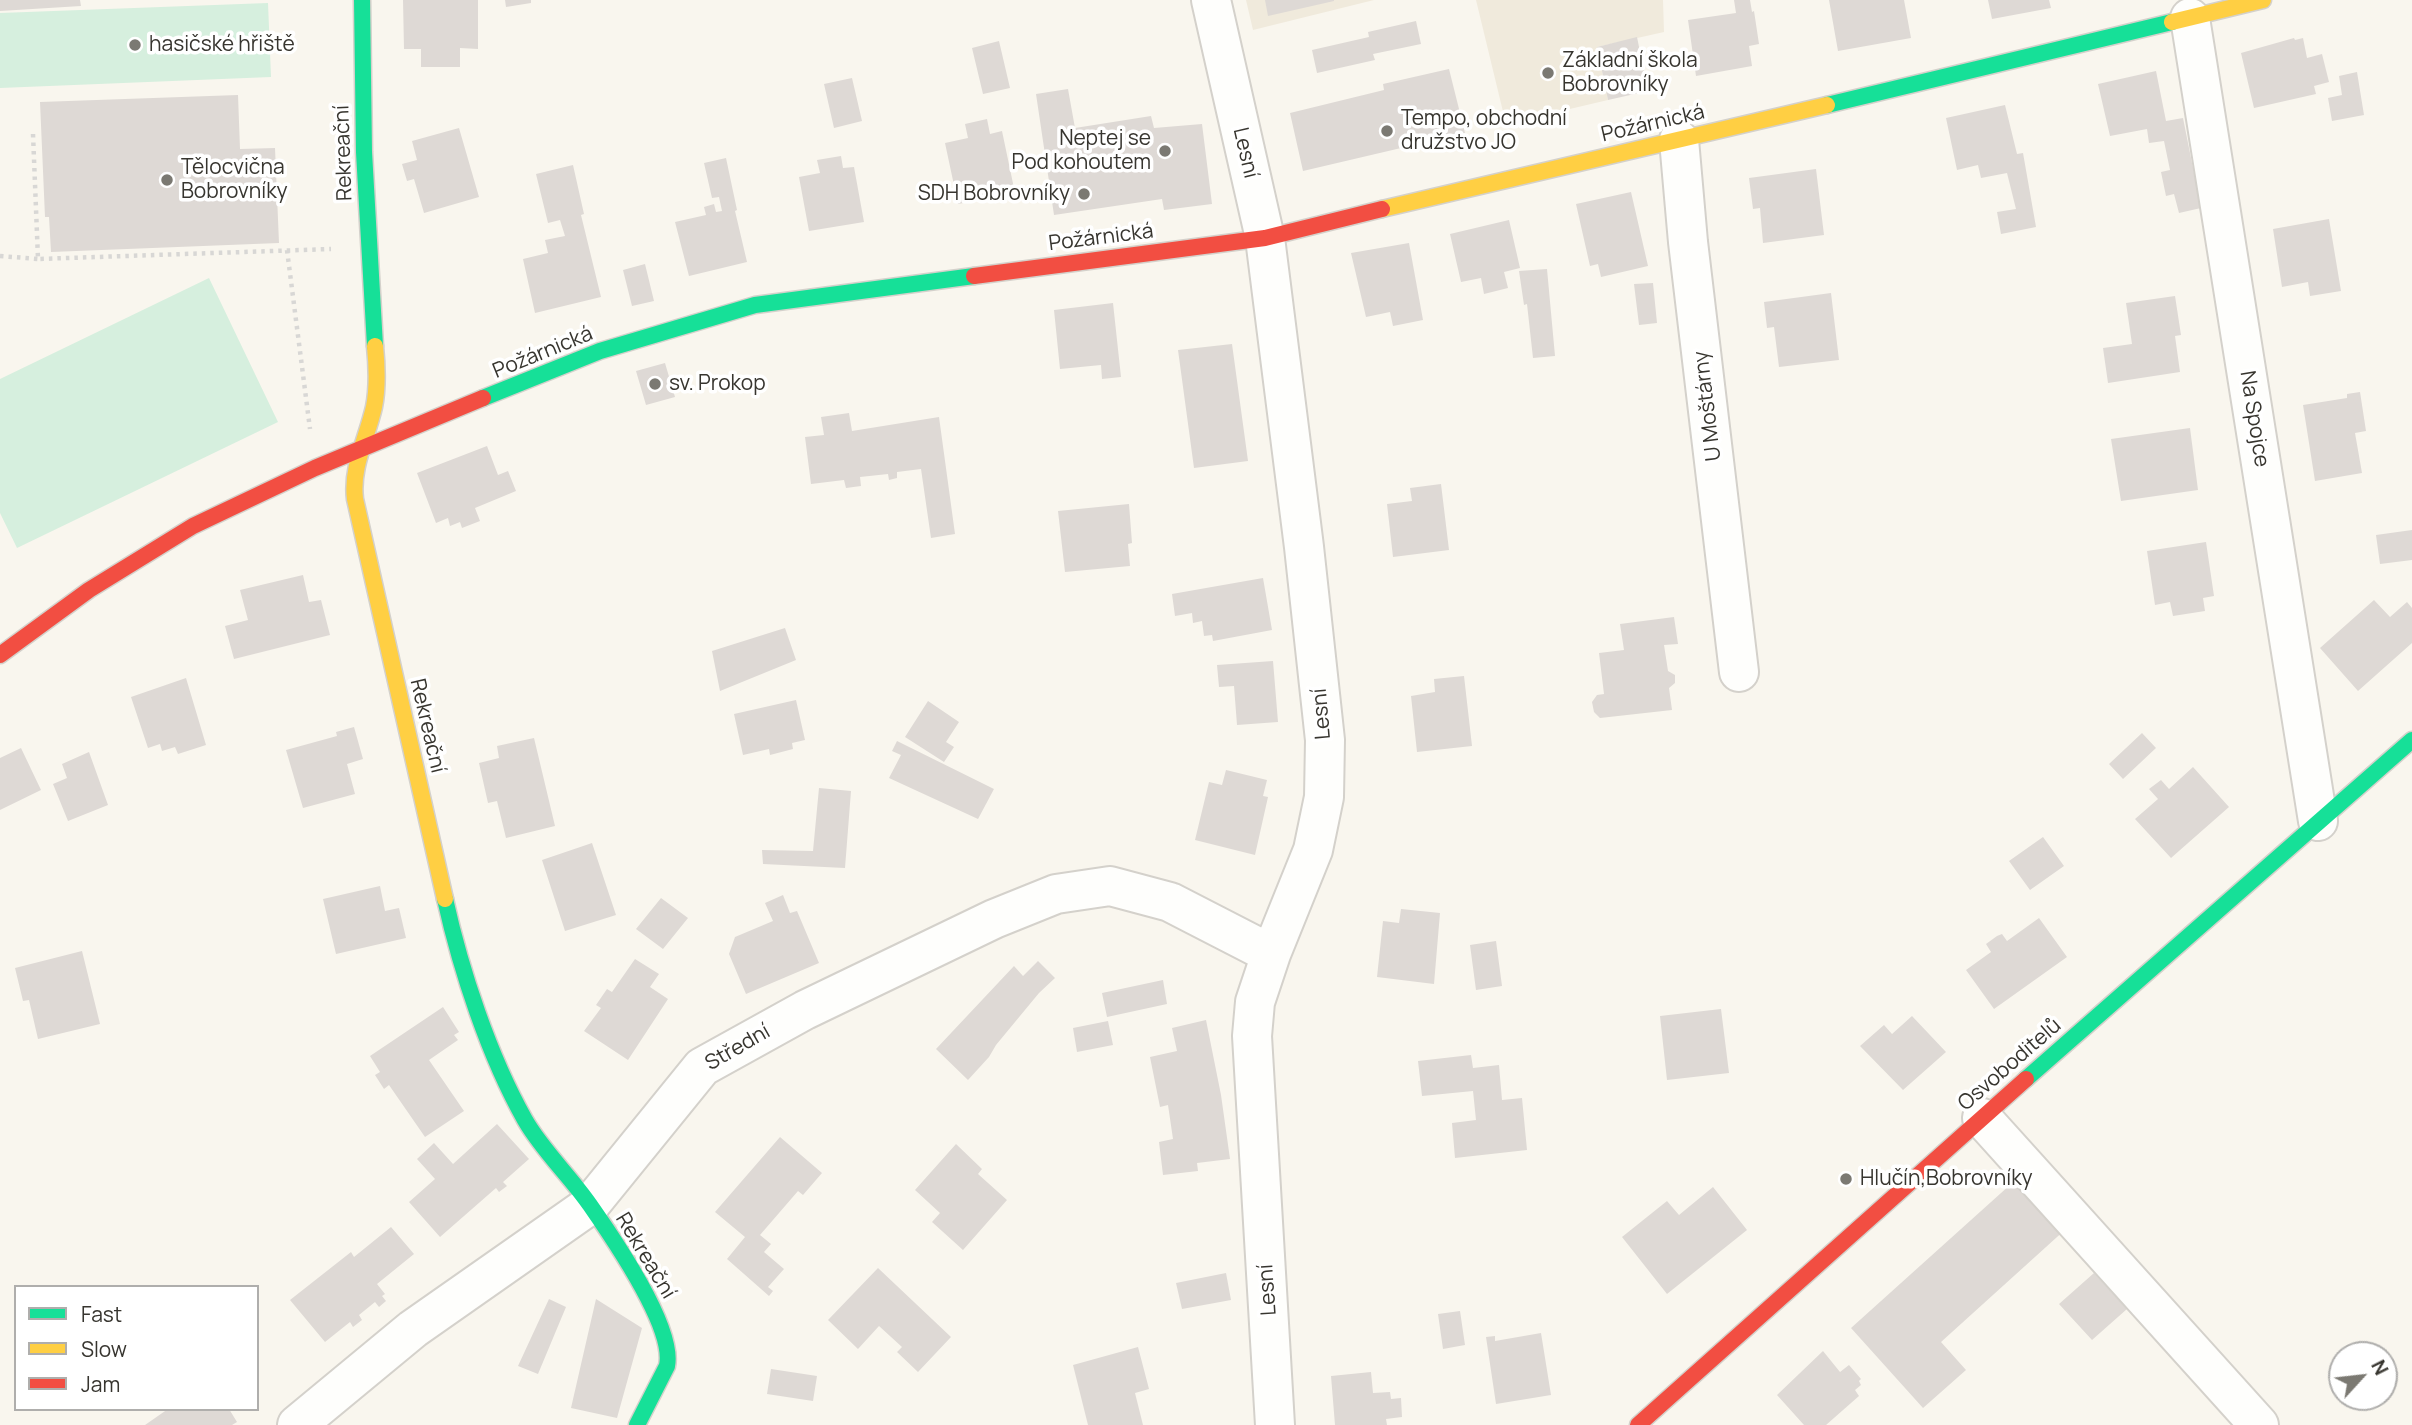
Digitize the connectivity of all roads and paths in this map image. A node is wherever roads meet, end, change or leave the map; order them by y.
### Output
1 (362, 0) edge
2 (1211, 0) edge
3 (2263, 0) edge
4 (2190, 18) junction
5 (33, 134) dead end
6 (1679, 140) junction
7 (1265, 238) junction
8 (369, 249) junction
9 (287, 250) junction
10 (0, 256) edge
11 (38, 259) junction
12 (363, 449) junction
13 (315, 468) junction
14 (0, 655) edge
15 (1739, 672) dead end
16 (2412, 740) edge
17 (2318, 821) junction
18 (1271, 954) junction
19 (1982, 1118) junction
20 (590, 1205) junction
21 (297, 1425) edge
22 (637, 1425) edge
23 (1276, 1425) edge
24 (1638, 1425) edge
25 (2259, 1425) edge

1 - 8 street, Rekreační
2 - 7 street, Lesní
3 - 4 street, Požárnická
4 - 6 street, Požárnická
4 - 17 street, Na Spojce
5 - 11 path
6 - 7 street, Požárnická
6 - 15 street, U Moštárny
7 - 12 street, Požárnická
7 - 18 street, Lesní
8 - 9 path
8 - 12 street, Rekreační
9 - 11 path
9 - 13 path
10 - 11 path
12 - 13 street, Požárnická
12 - 20 street, Rekreační
13 - 14 street, Požárnická
16 - 17 street, Osvoboditelů
17 - 19 street, Osvoboditelů
18 - 20 street, Střední
18 - 23 street, Lesní
19 - 24 street, Osvoboditelů
19 - 25 street
20 - 21 street, Střední
20 - 22 street, Rekreační

